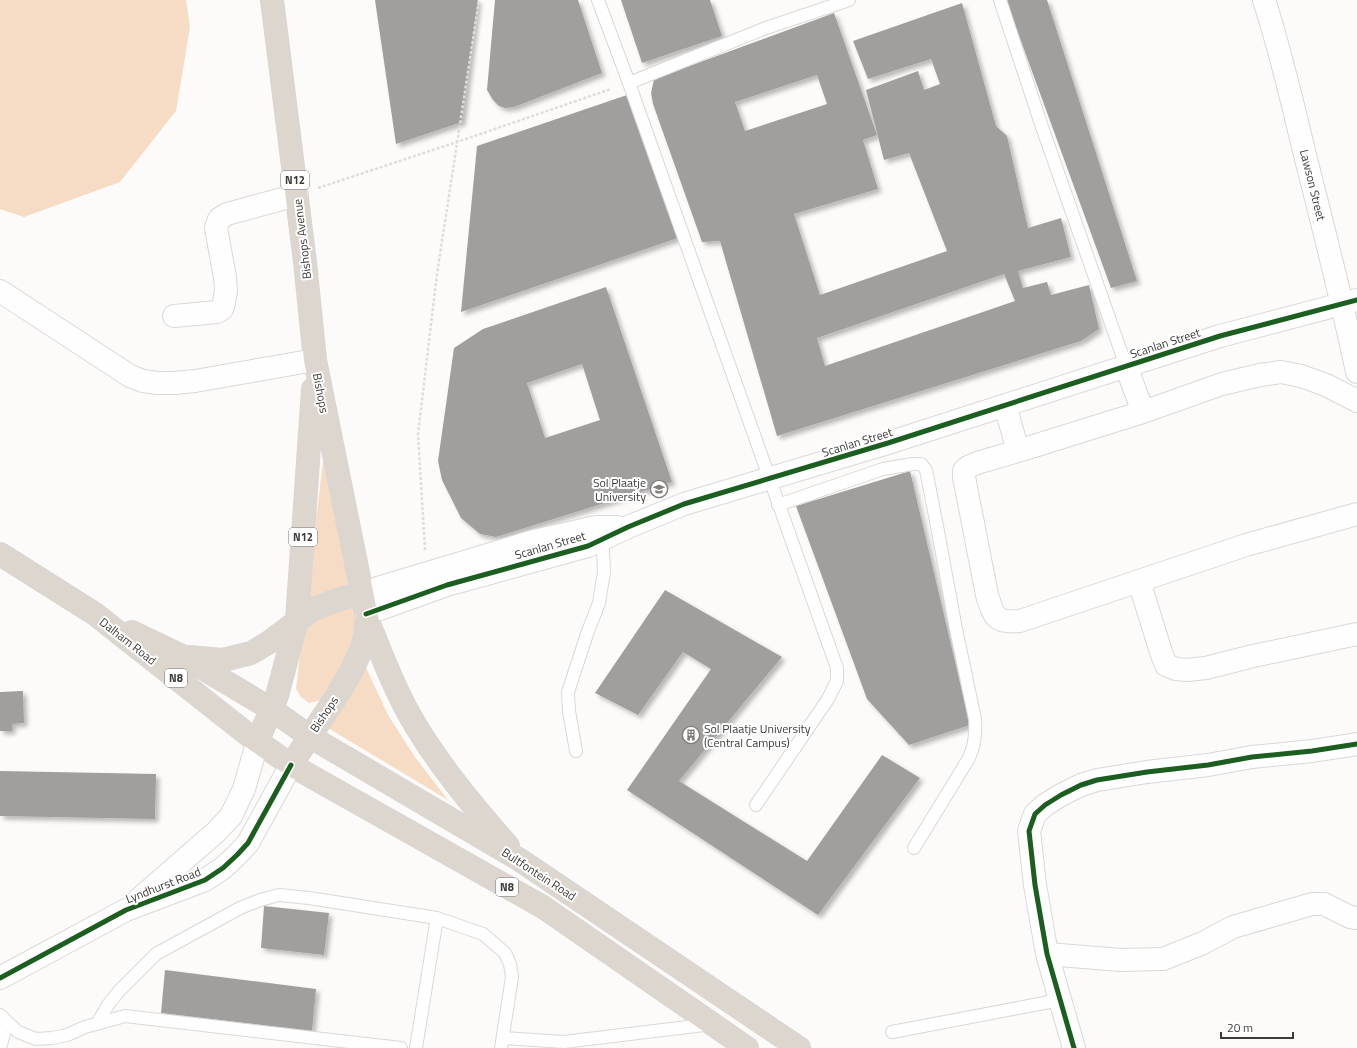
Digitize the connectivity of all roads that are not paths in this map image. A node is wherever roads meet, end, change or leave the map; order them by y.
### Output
1 (272, 0) edge
2 (598, 0) edge
3 (849, 0) edge
4 (1000, 0) edge
5 (1264, 0) edge
6 (628, 83) junction
7 (297, 195) junction
8 (0, 291) edge
9 (1350, 302) edge
10 (174, 316) dead end
11 (315, 360) junction
12 (1126, 366) junction
13 (1357, 372) edge
14 (1357, 401) edge
15 (1005, 405) junction
16 (1143, 412) junction
17 (1018, 451) junction
18 (769, 478) junction
19 (778, 505) junction
20 (1357, 514) edge
21 (599, 533) junction
22 (0, 554) edge
23 (1138, 581) junction
24 (365, 608) junction
25 (95, 614) junction
26 (297, 620) junction
27 (1357, 634) edge
28 (182, 656) junction
29 (272, 709) junction
30 (309, 736) junction
31 (258, 740) junction
32 (1357, 744) edge
33 (576, 751) dead end
34 (291, 765) junction
35 (756, 805) dead end
36 (914, 848) dead end
37 (520, 860) junction
38 (126, 910) junction
39 (437, 918) junction
40 (1357, 918) edge
41 (1047, 954) junction
42 (0, 978) edge
43 (1060, 1000) junction
44 (3, 1019) edge
45 (97, 1024) junction
46 (713, 1024) junction
47 (892, 1032) dead end
48 (502, 1043) edge
49 (0, 1048) edge
50 (401, 1048) edge
51 (416, 1048) edge
52 (747, 1048) edge
53 (800, 1048) edge
54 (1074, 1048) edge

1 - 7 highway, Bishops Avenue / N12
2 - 6 lane
3 - 6 lane
4 - 12 lane
5 - 9 street, Lawson Street
6 - 18 lane
7 - 10 street
7 - 11 highway, Bishops Avenue / N12
8 - 11 street
9 - 12 street, Scanlan Street
9 - 13 street, Lawson Street
11 - 24 highway, Bishops / N12
11 - 26 highway, Bishops / N12
12 - 15 street, Scanlan Street
12 - 16 street
14 - 16 street
15 - 17 street
15 - 18 street, Scanlan Street
16 - 17 street
17 - 23 street
18 - 19 lane
18 - 21 street, Scanlan Street
19 - 35 lane
19 - 36 lane
20 - 23 street
21 - 24 street, Scanlan Street
21 - 24 street, Scanlan Street
21 - 33 lane
22 - 25 highway, Dalham Road / N8
23 - 27 street
24 - 26 highway
24 - 30 highway, Bishops / N12
24 - 37 highway
25 - 28 highway, Dalham Road / N8
25 - 31 highway, Dalham Road / N8
26 - 28 highway
26 - 29 highway, Bishops / N12
28 - 29 highway, Dalham Road / N8
29 - 30 highway, Bultfontein Road / N8
29 - 31 highway, Bishops / N12
30 - 34 highway, Bishops / N12
30 - 37 highway, Bultfontein Road / N8
31 - 34 highway, N8
31 - 38 street, Lyndhurst Road
32 - 41 street
34 - 38 street, Lyndhurst Road
34 - 46 highway, N8
37 - 53 highway, Bultfontein Road / N8
38 - 42 street, Lyndhurst Road
39 - 45 lane
39 - 48 lane
39 - 51 lane
40 - 41 street
41 - 43 street
43 - 47 lane
43 - 54 street
44 - 45 lane
44 - 49 lane
45 - 50 lane
46 - 48 lane
46 - 52 highway, N8

